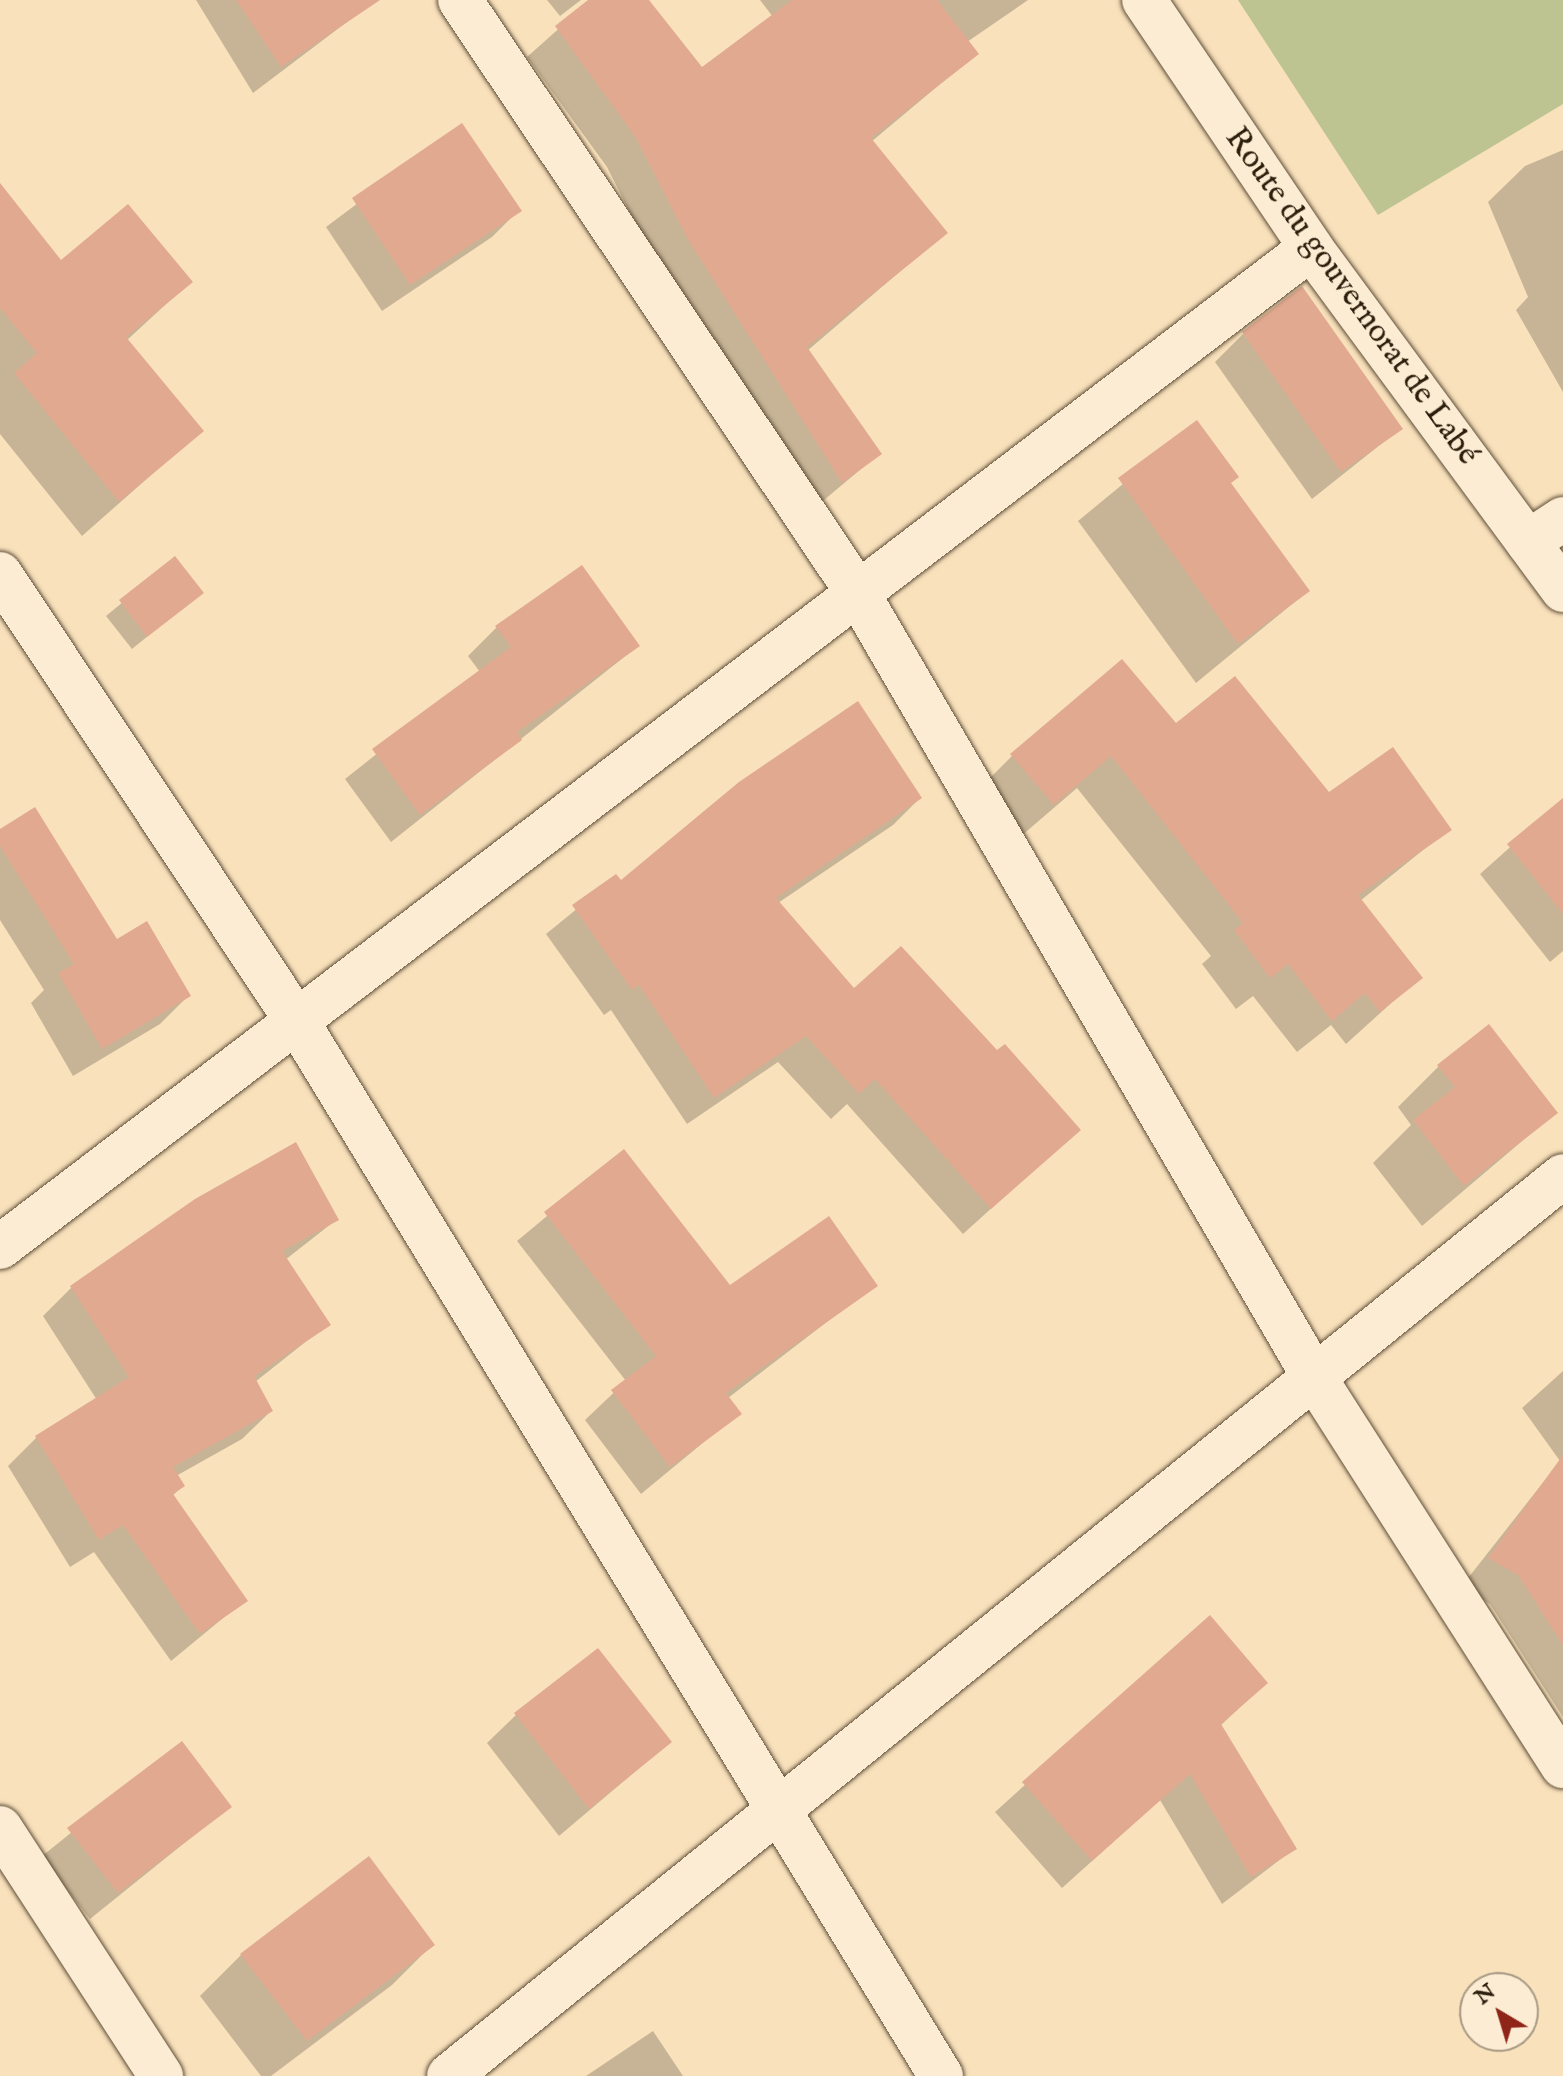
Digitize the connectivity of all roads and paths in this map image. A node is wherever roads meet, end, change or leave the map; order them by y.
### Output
1 (460, 0) edge
2 (1144, 0) edge
3 (1311, 248) junction
4 (1545, 530) edge
5 (0, 574) edge
6 (1563, 590) edge
7 (857, 592) junction
8 (298, 1023) junction
9 (1563, 1176) edge
10 (0, 1247) edge
11 (1314, 1377) junction
12 (1563, 1766) edge
13 (778, 1809) junction
14 (0, 1828) edge
15 (161, 2076) edge
16 (449, 2076) edge
17 (941, 2076) edge

1 - 7 street
2 - 3 street, Route du gouvernorat de Labé
3 - 4 street, Route du gouvernorat de Labé
3 - 7 street
4 - 6 street, Route du gouvernorat de Labé
5 - 8 street
7 - 8 street
7 - 11 street
8 - 10 street
8 - 13 street
9 - 11 street
11 - 12 street
11 - 13 street
13 - 16 street
13 - 17 street
14 - 15 street

